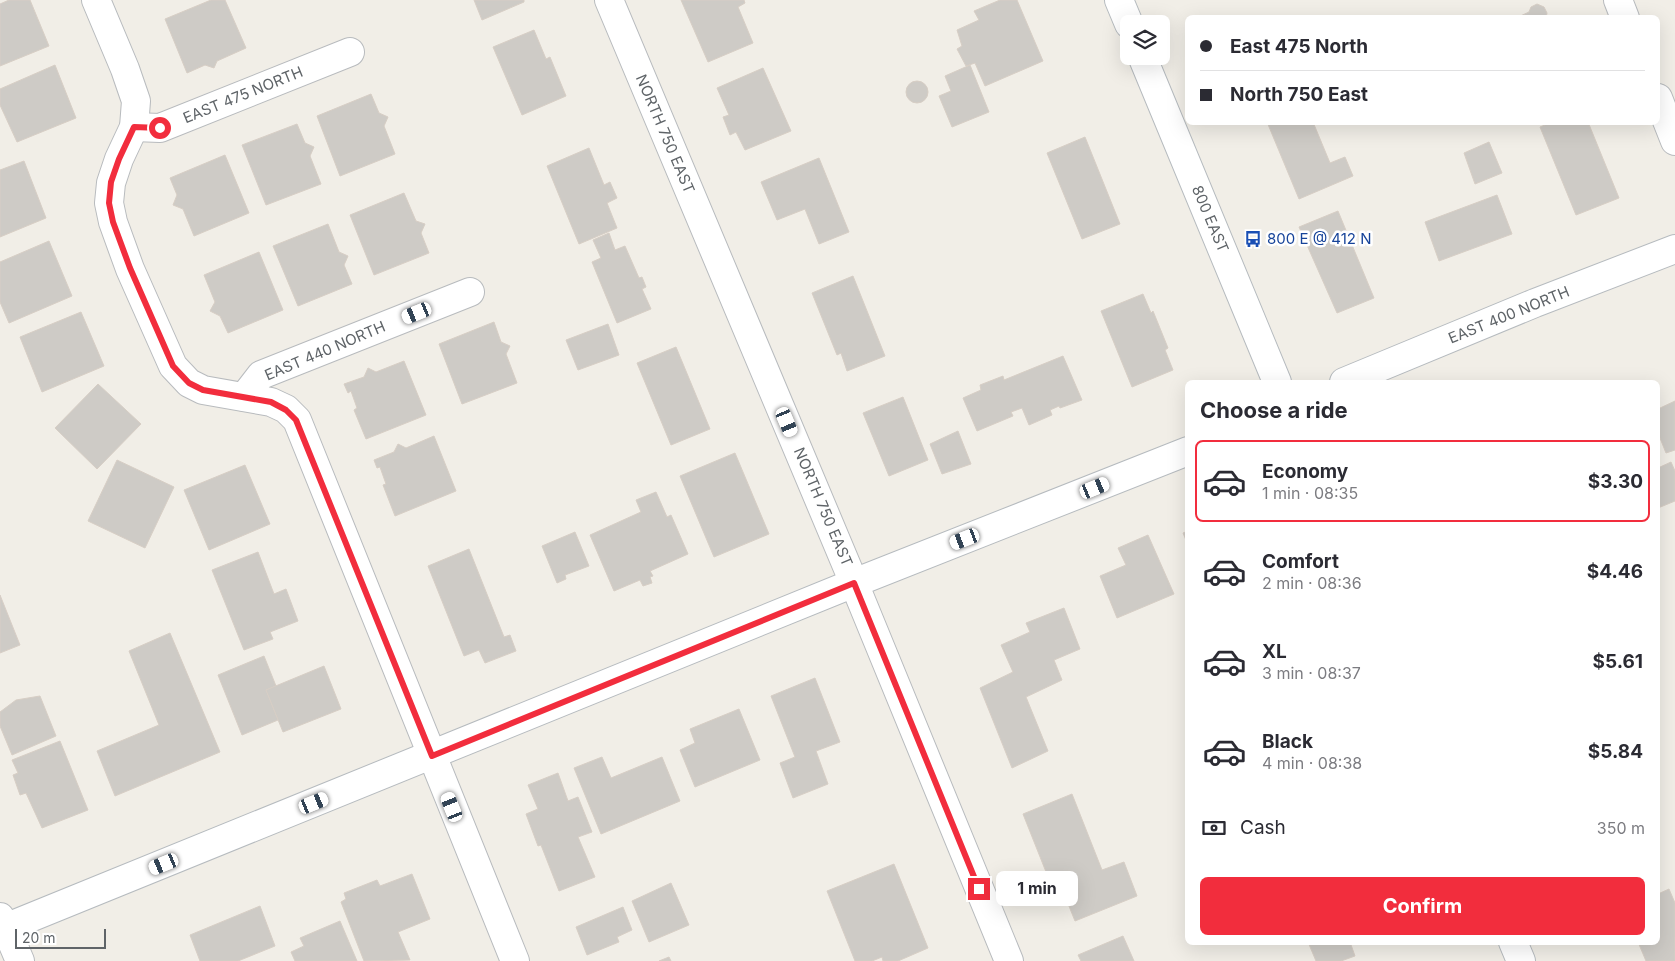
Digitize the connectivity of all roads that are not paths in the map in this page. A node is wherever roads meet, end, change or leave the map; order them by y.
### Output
1 (96, 0) edge
2 (609, 0) edge
3 (1119, 0) edge
4 (1618, 0) edge
5 (1125, 15) edge
6 (1624, 15) edge
7 (350, 52) dead end
8 (1146, 65) edge
9 (1660, 103) edge
10 (134, 127) junction
11 (1675, 141) edge
12 (1675, 249) edge
13 (470, 292) dead end
14 (1276, 380) edge
15 (1349, 380) edge
16 (244, 397) junction
17 (1185, 452) edge
18 (854, 583) junction
19 (432, 756) junction
20 (2, 925) edge
21 (1514, 945) edge
22 (20, 961) edge
23 (514, 961) edge
24 (1009, 961) edge
25 (1521, 961) edge

1 - 10 street
2 - 18 street, NORTH 750 EAST
3 - 5 street
4 - 6 street
7 - 10 street, EAST 475 NORTH
8 - 14 street, 800 EAST
9 - 11 street
10 - 16 street
12 - 15 street, EAST 400 NORTH
13 - 16 street, EAST 440 NORTH
16 - 19 street
17 - 18 street
18 - 19 street
18 - 24 street, NORTH 750 EAST
19 - 20 street
19 - 23 street
20 - 22 street
21 - 25 street

